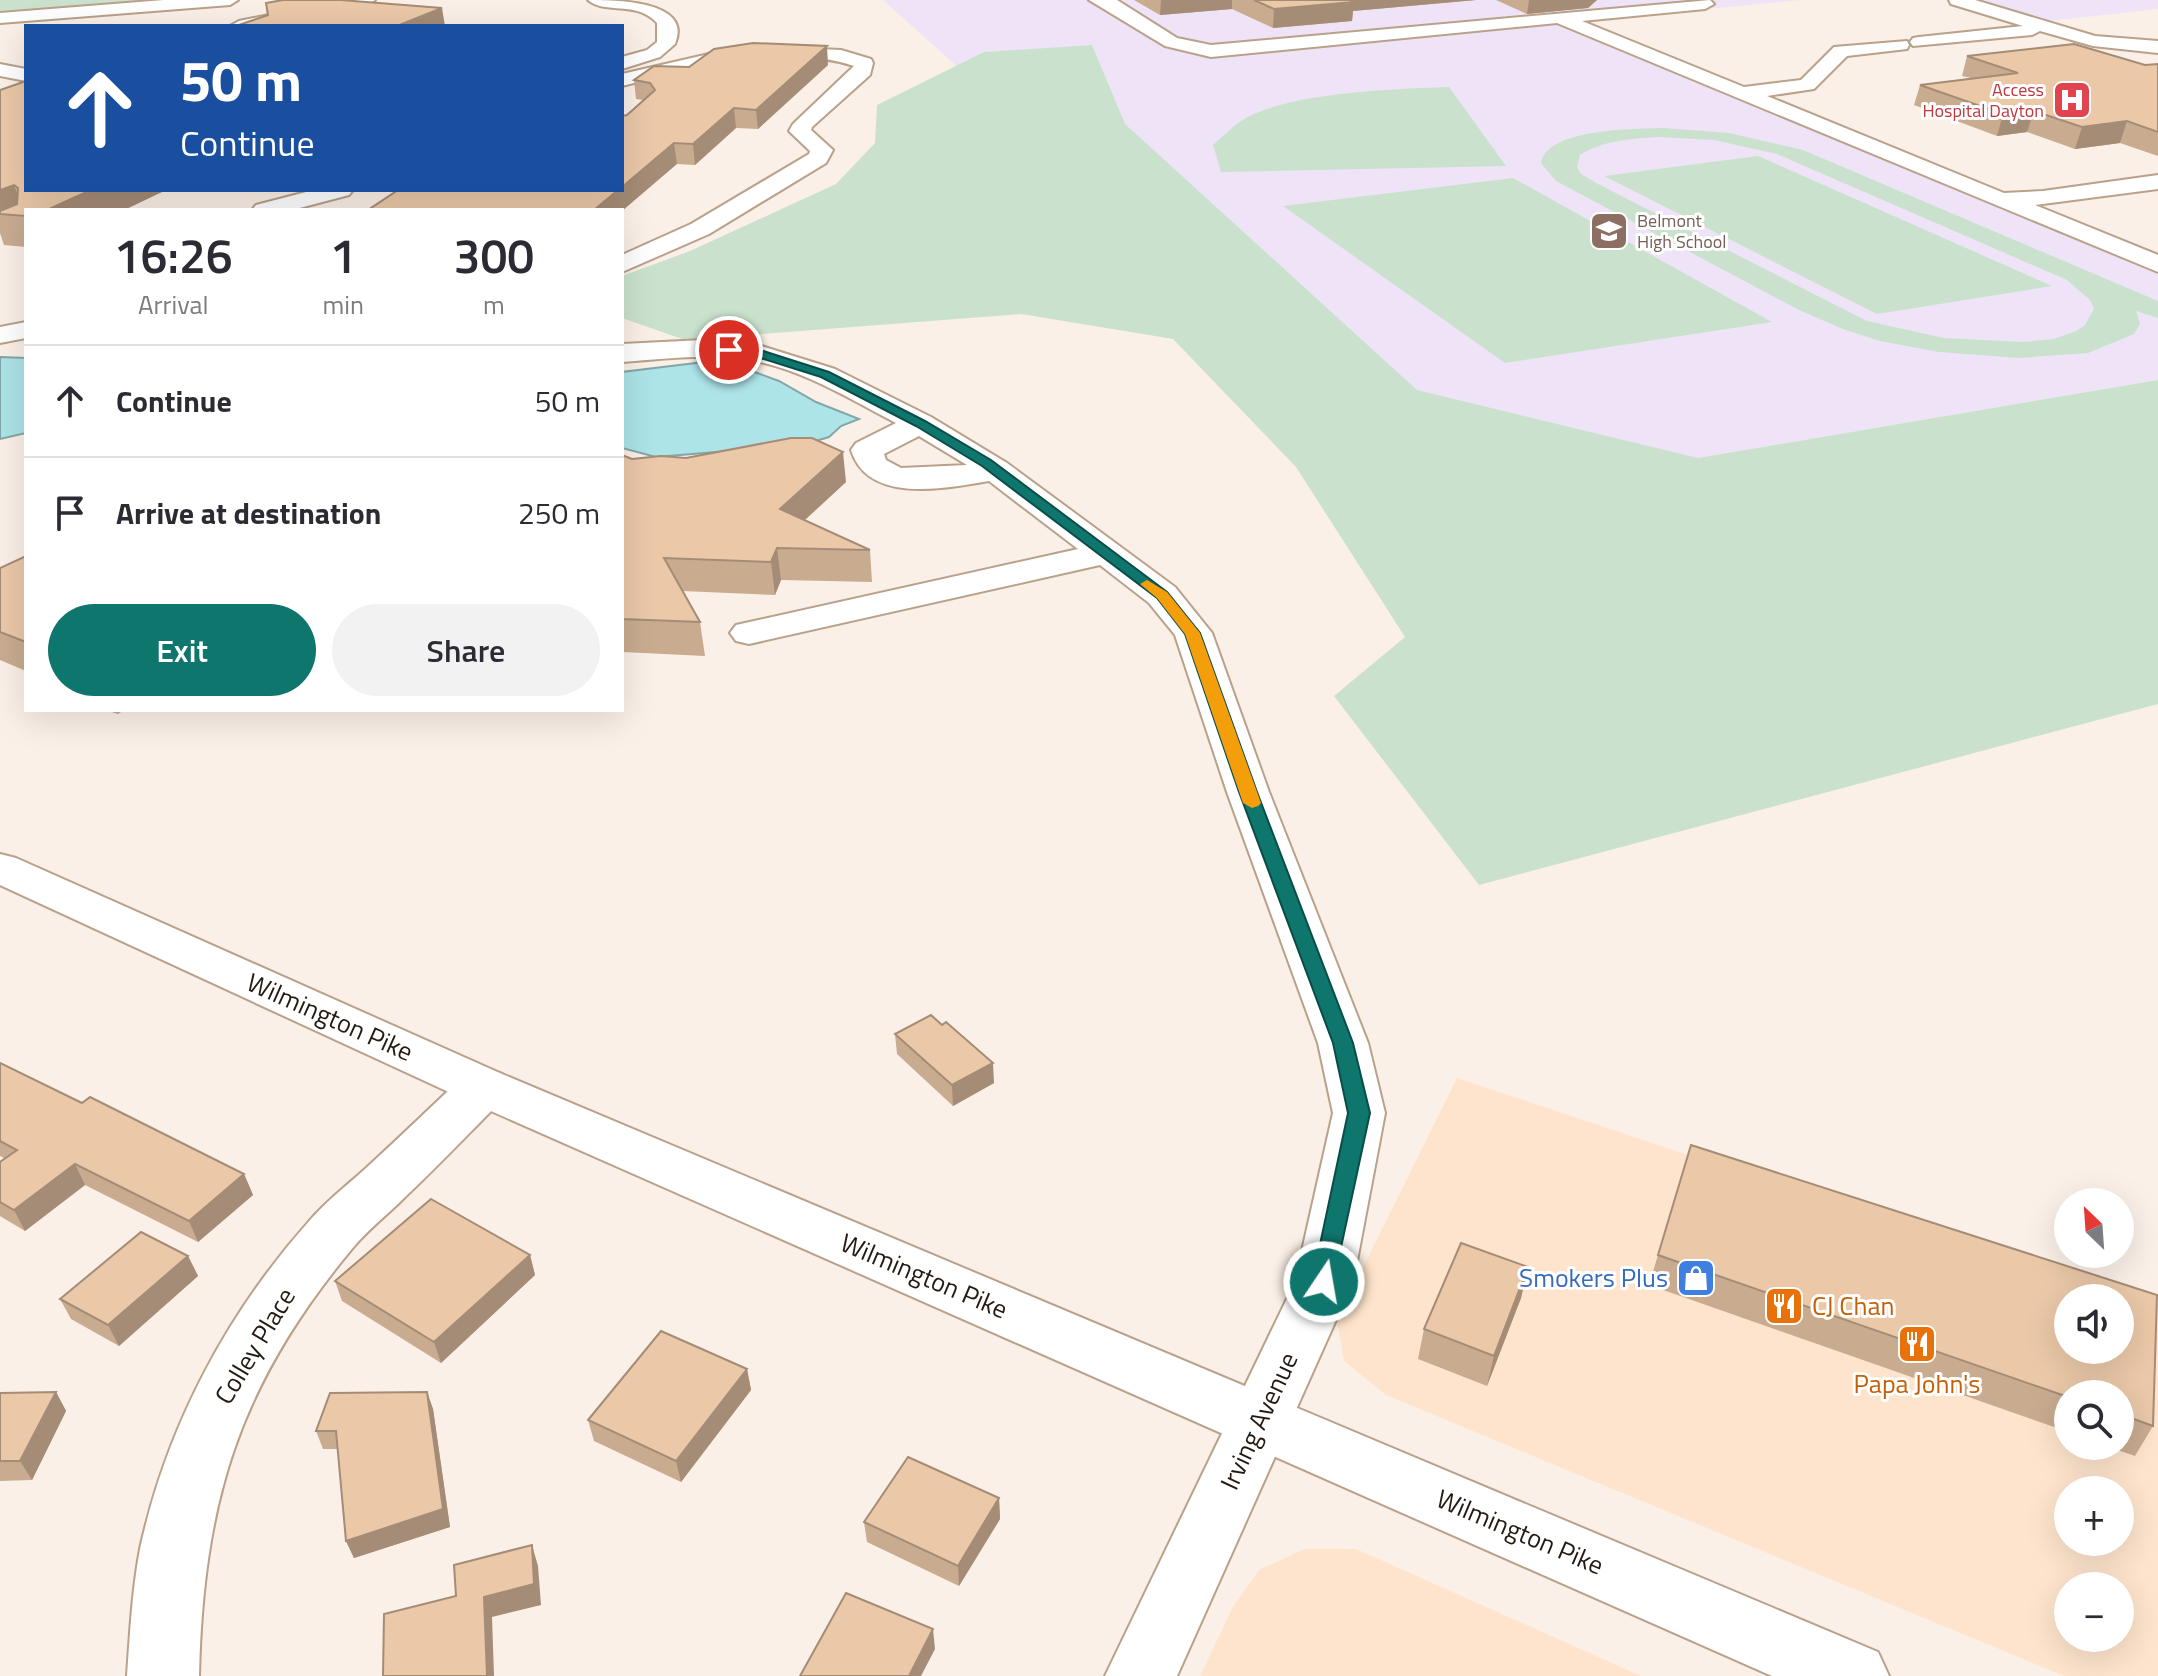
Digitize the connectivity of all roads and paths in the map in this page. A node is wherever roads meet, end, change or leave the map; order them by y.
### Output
1 (230, 0) edge
2 (367, 0) edge
3 (596, 0) edge
4 (1097, 0) edge
5 (1694, 0) edge
6 (1957, 0) edge
7 (1462, 6) dead end
8 (0, 18) edge
9 (1559, 18) junction
10 (249, 24) edge
11 (1505, 24) junction
12 (2048, 28) junction
13 (2155, 56) edge
14 (624, 63) edge
15 (0, 70) edge
16 (24, 75) edge
17 (624, 79) edge
18 (1742, 93) junction
19 (808, 163) junction
20 (763, 165) dead end
21 (2158, 182) edge
22 (333, 192) edge
23 (1997, 198) junction
24 (272, 208) edge
25 (624, 263) edge
26 (2158, 264) edge
27 (24, 330) edge
28 (0, 335) edge
29 (624, 353) edge
30 (920, 423) junction
31 (996, 470) junction
32 (1106, 553) junction
33 (749, 633) dead end
34 (0, 868) edge
35 (484, 1087) junction
36 (1260, 1420) junction
37 (163, 1676) edge
38 (1141, 1676) edge
39 (1853, 1676) edge

1 - 8 main road
2 - 10 main road
3 - 14 main road
4 - 11 main road
5 - 9 main road
6 - 12 main road
7 - 11 main road
9 - 11 main road
9 - 18 main road
12 - 13 main road
12 - 18 main road
15 - 16 main road
17 - 19 main road
18 - 23 main road
19 - 20 main road
19 - 25 main road
21 - 23 main road
22 - 24 main road
23 - 26 main road
27 - 28 main road
29 - 30 main road, Irving Avenue
30 - 31 main road, Irving Avenue
30 - 31 main road
31 - 32 main road, Irving Avenue
32 - 33 main road
32 - 36 main road, Irving Avenue
34 - 35 main road, Wilmington Pike
35 - 36 main road, Wilmington Pike
35 - 37 main road, Colley Place
36 - 38 main road, Irving Avenue
36 - 39 main road, Wilmington Pike

